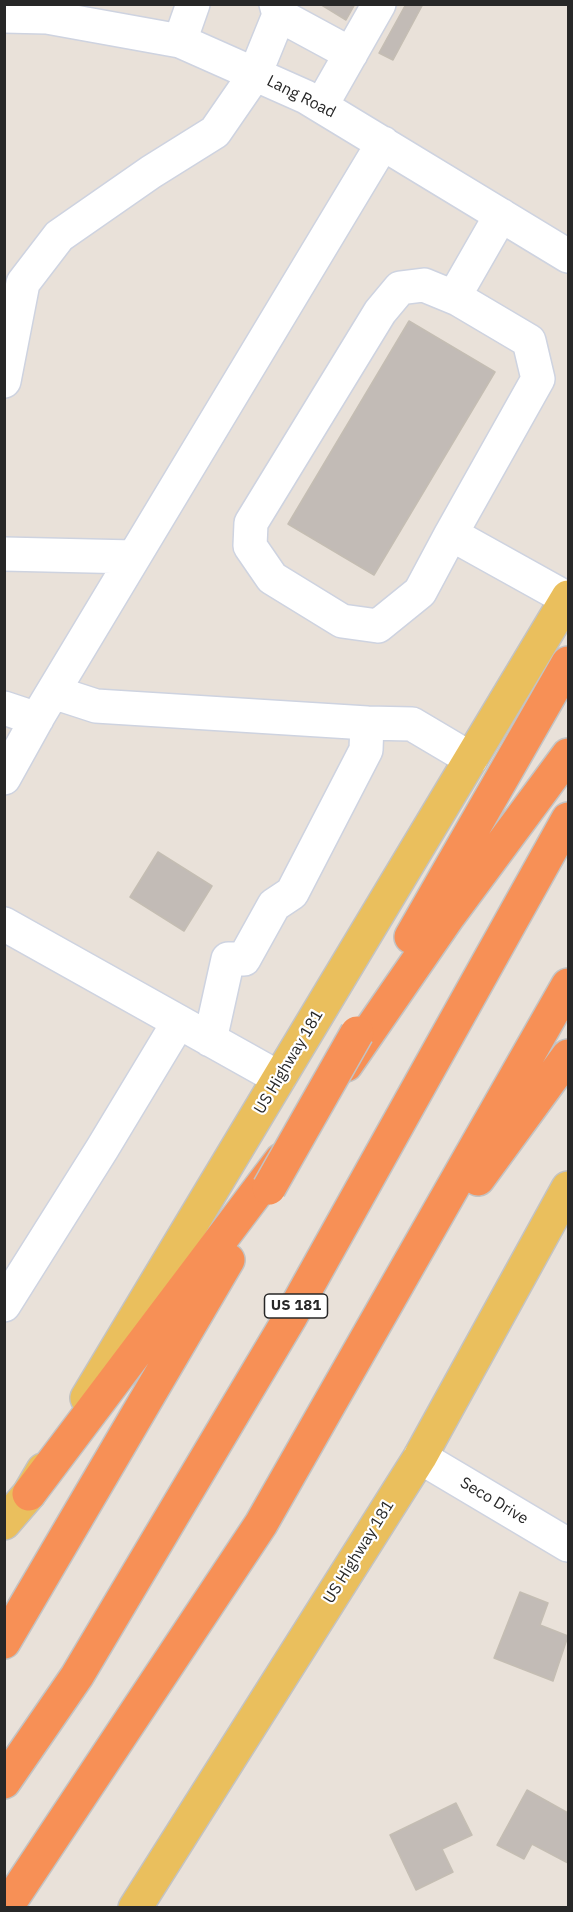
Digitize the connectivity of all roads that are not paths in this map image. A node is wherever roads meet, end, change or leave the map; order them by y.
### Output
1 (193, 4) edge
2 (379, 4) edge
3 (278, 10) edge
4 (4, 16) edge
5 (180, 41) junction
6 (351, 54) junction
7 (255, 74) junction
8 (321, 106) junction
9 (383, 143) junction
10 (501, 215) junction
11 (568, 256) edge
12 (454, 297) junction
13 (4, 381) edge
14 (451, 534) junction
15 (4, 554) edge
16 (134, 557) junction
17 (568, 598) edge
18 (568, 663) edge
19 (53, 692) junction
20 (4, 708) edge
21 (37, 719) junction
22 (367, 723) junction
23 (568, 755) edge
24 (471, 759) junction
25 (4, 778) edge
26 (568, 819) edge
27 (4, 924) edge
28 (568, 985) edge
29 (178, 1023) junction
30 (210, 1040) junction
31 (568, 1056) edge
32 (279, 1078) junction
33 (568, 1188) edge
34 (386, 1303) junction
35 (4, 1305) edge
36 (420, 1456) junction
37 (29, 1494) junction
38 (4, 1524) edge
39 (568, 1545) edge
40 (4, 1642) edge
41 (4, 1782) edge
42 (6, 1908) edge
43 (135, 1908) edge

1 - 5 street
2 - 6 street
3 - 6 street
3 - 7 street
4 - 5 street, Lang Road
5 - 7 street, Lang Road
6 - 8 street
7 - 8 street, Lang Road
7 - 13 street
8 - 9 street, Lang Road
9 - 10 street, Lang Road
9 - 16 street
10 - 11 street, Lang Road
10 - 12 street
12 - 14 street
12 - 14 street
14 - 17 street
15 - 16 street
16 - 19 street
17 - 24 main road, US Highway 181
18 - 40 highway, bridge
19 - 21 street
19 - 22 street
20 - 21 street
21 - 25 street
22 - 24 street
22 - 30 street
23 - 37 highway
24 - 32 main road, US Highway 181
26 - 41 highway, US 181
27 - 29 street
28 - 34 highway
29 - 30 street
29 - 35 street
30 - 32 street
31 - 34 highway
32 - 37 main road, US Highway 181
33 - 36 main road, US Highway 181
34 - 42 highway
36 - 39 street, Seco Drive
36 - 43 main road, US Highway 181
37 - 38 main road, US Highway 181

